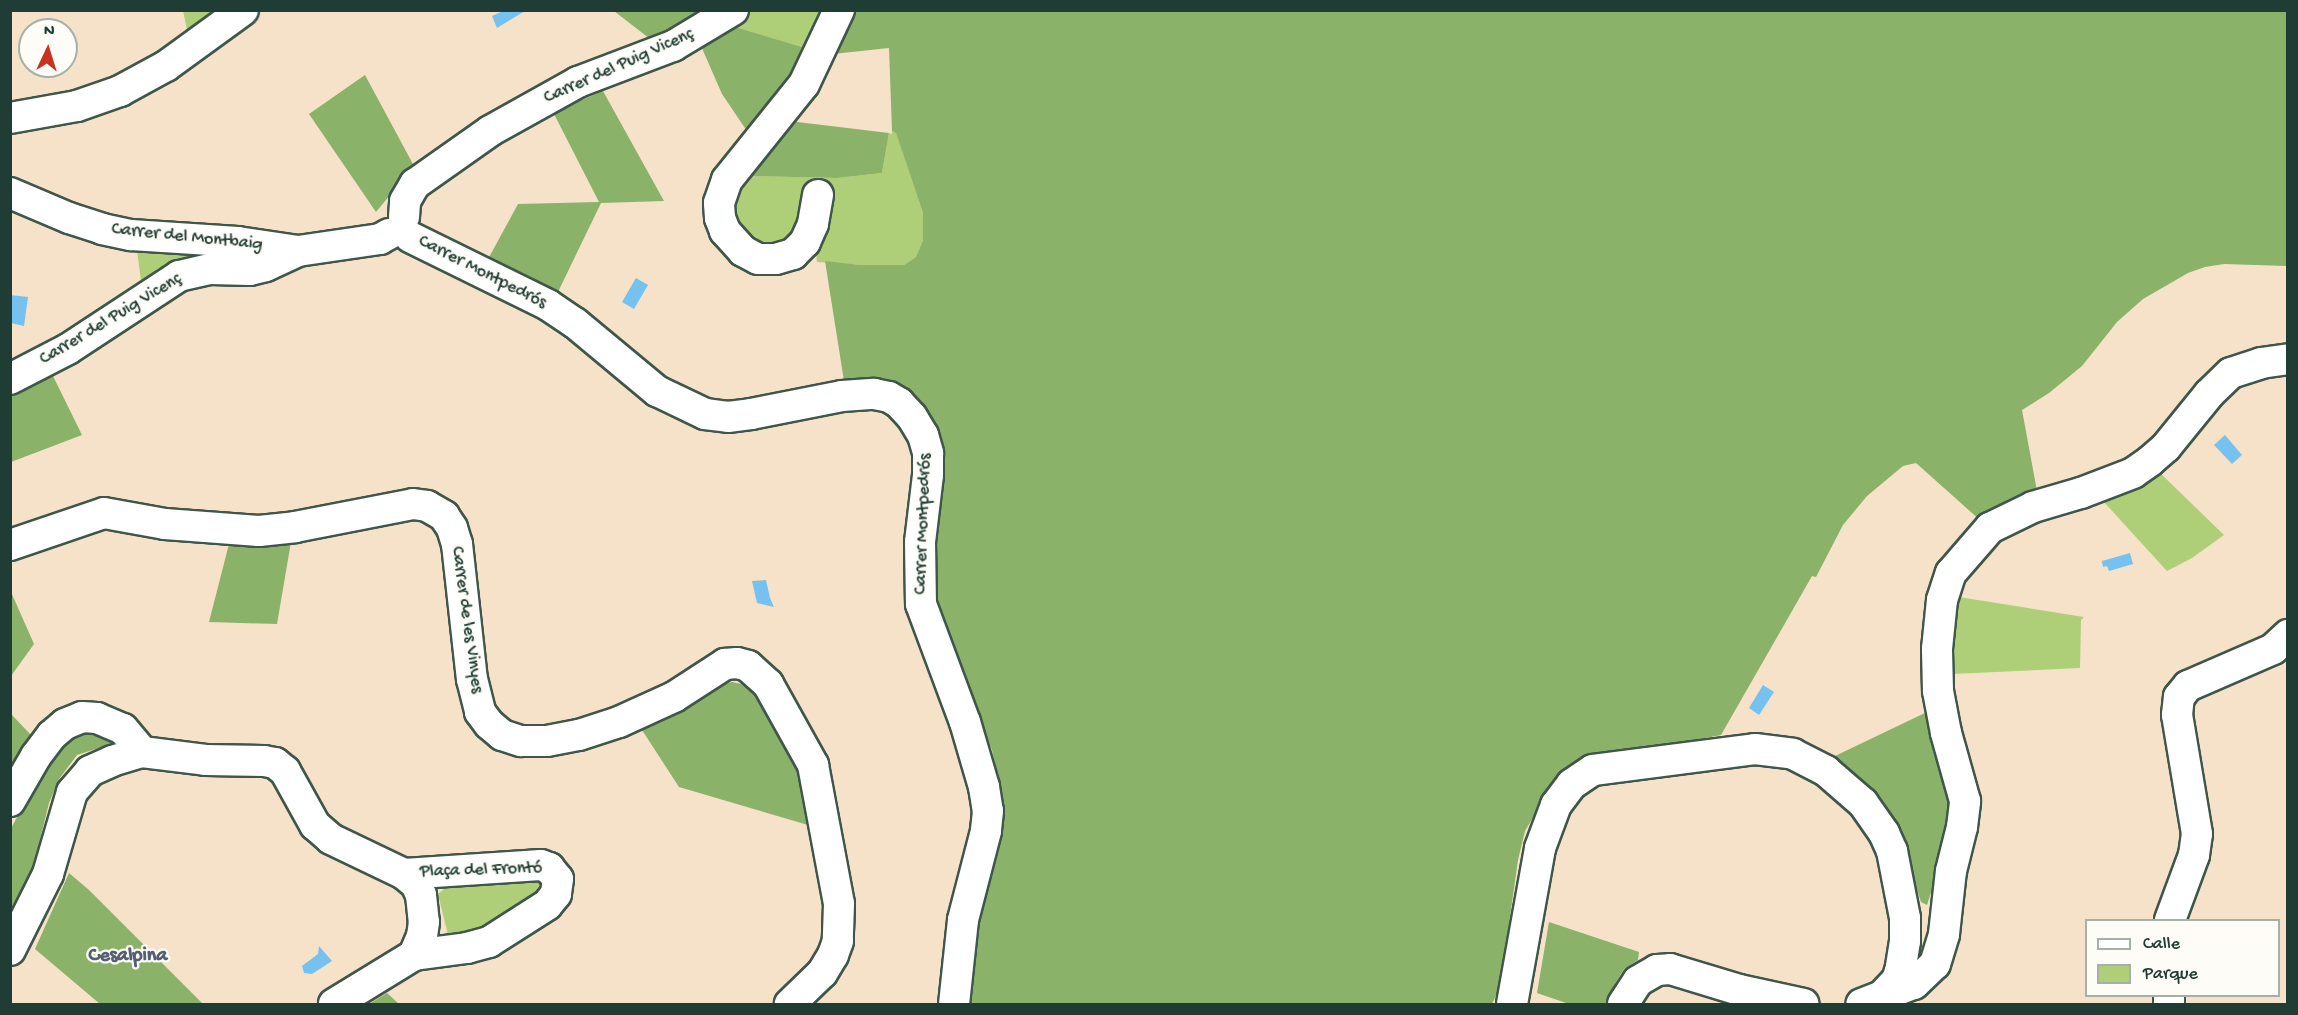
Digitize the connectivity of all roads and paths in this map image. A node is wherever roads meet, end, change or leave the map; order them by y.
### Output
1 (243, 10) edge
2 (733, 10) edge
3 (839, 10) edge
4 (10, 118) edge
5 (10, 193) edge
6 (818, 195) dead end
7 (401, 229) junction
8 (298, 251) junction
9 (2288, 359) edge
10 (10, 379) edge
11 (10, 545) edge
12 (2288, 635) edge
13 (142, 752) junction
14 (10, 801) edge
15 (404, 874) junction
16 (2171, 919) edge
17 (10, 950) edge
18 (414, 955) junction
19 (1871, 1000) edge
20 (334, 1005) edge
21 (790, 1005) edge
22 (954, 1005) edge
23 (1512, 1005) edge
24 (1623, 1005) edge
25 (1804, 1005) edge

1 - 4 street
2 - 7 street, Carrer del Puig Vicenç
3 - 6 street
5 - 8 street, Carrer del Montbaig
7 - 8 street, Carrer del Puig Vicenç
7 - 22 street, Carrer Montpedrós
8 - 10 street, Carrer del Puig Vicenç
9 - 19 street
11 - 21 street, Carrer de les Vinyes
12 - 16 street
13 - 14 street
13 - 15 street
13 - 17 street
15 - 18 street
15 - 18 street, Plaça del Frontó
18 - 20 street
19 - 23 street
24 - 25 street

